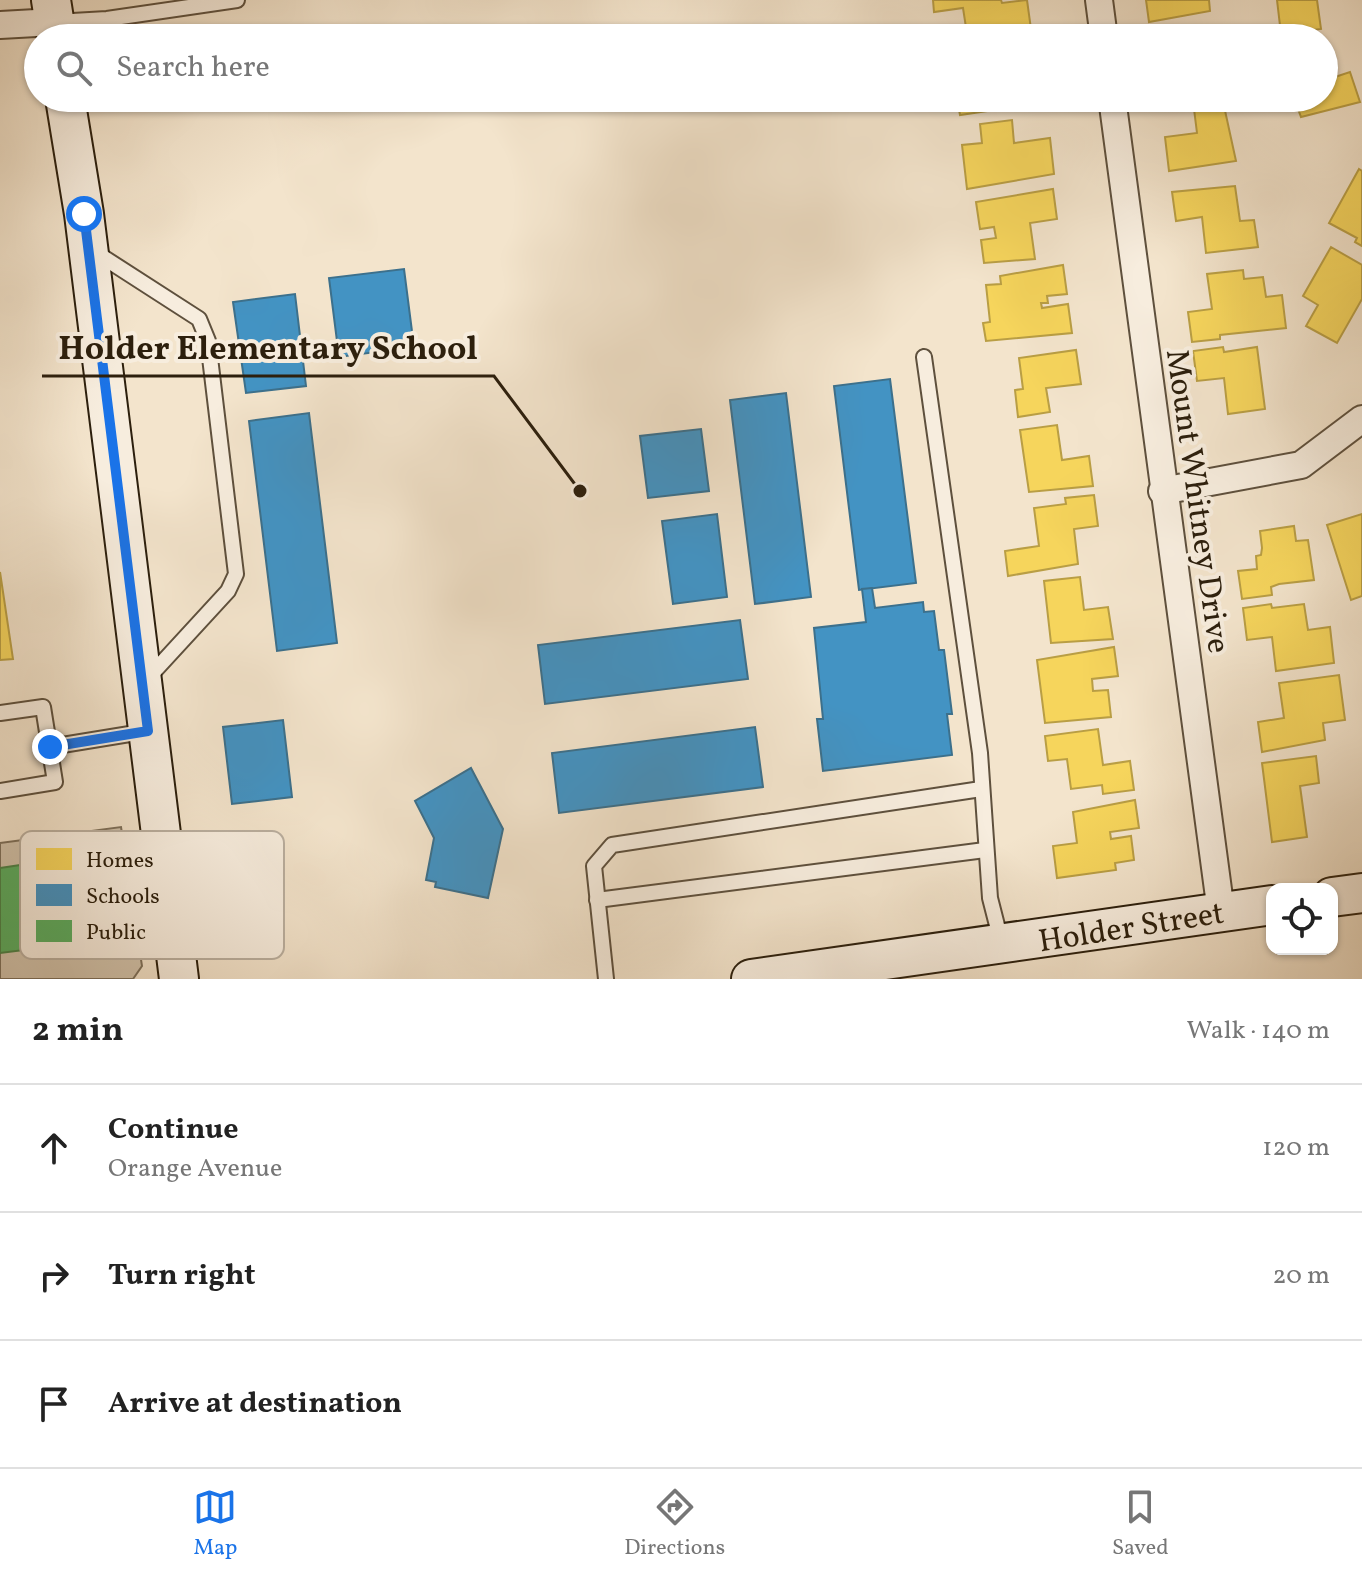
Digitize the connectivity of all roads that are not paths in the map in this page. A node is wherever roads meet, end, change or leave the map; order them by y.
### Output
1 (237, 0) edge
2 (1099, 0) edge
3 (54, 20) edge
4 (1102, 24) edge
5 (0, 25) edge
6 (67, 112) edge
7 (1114, 112) edge
8 (88, 247) junction
9 (924, 357) dead end
10 (1362, 419) edge
11 (1162, 491) junction
12 (142, 685) junction
13 (0, 713) edge
14 (148, 731) junction
15 (50, 747) junction
16 (981, 789) junction
17 (0, 791) edge
18 (160, 831) edge
19 (985, 850) junction
20 (1362, 893) edge
21 (1338, 896) edge
22 (597, 900) junction
23 (1266, 906) edge
24 (1221, 912) junction
25 (1002, 946) junction
26 (176, 959) edge
27 (793, 976) edge
28 (179, 979) edge
29 (606, 979) edge
30 (751, 979) edge

1 - 3 lane
2 - 4 street
3 - 5 street
6 - 8 main road
7 - 11 street, Mount Whitney Drive
8 - 12 main road
8 - 12 lane
9 - 16 lane
10 - 11 street
11 - 24 street, Mount Whitney Drive
12 - 14 main road
13 - 15 lane
14 - 15 lane
14 - 18 main road
15 - 17 lane
16 - 19 lane
16 - 22 lane
19 - 22 lane
19 - 25 lane
20 - 21 main road
22 - 29 lane
23 - 24 main road, Holder Street
24 - 25 main road, Holder Street
25 - 27 main road, Holder Street
26 - 28 main road
27 - 30 main road, Holder Street

